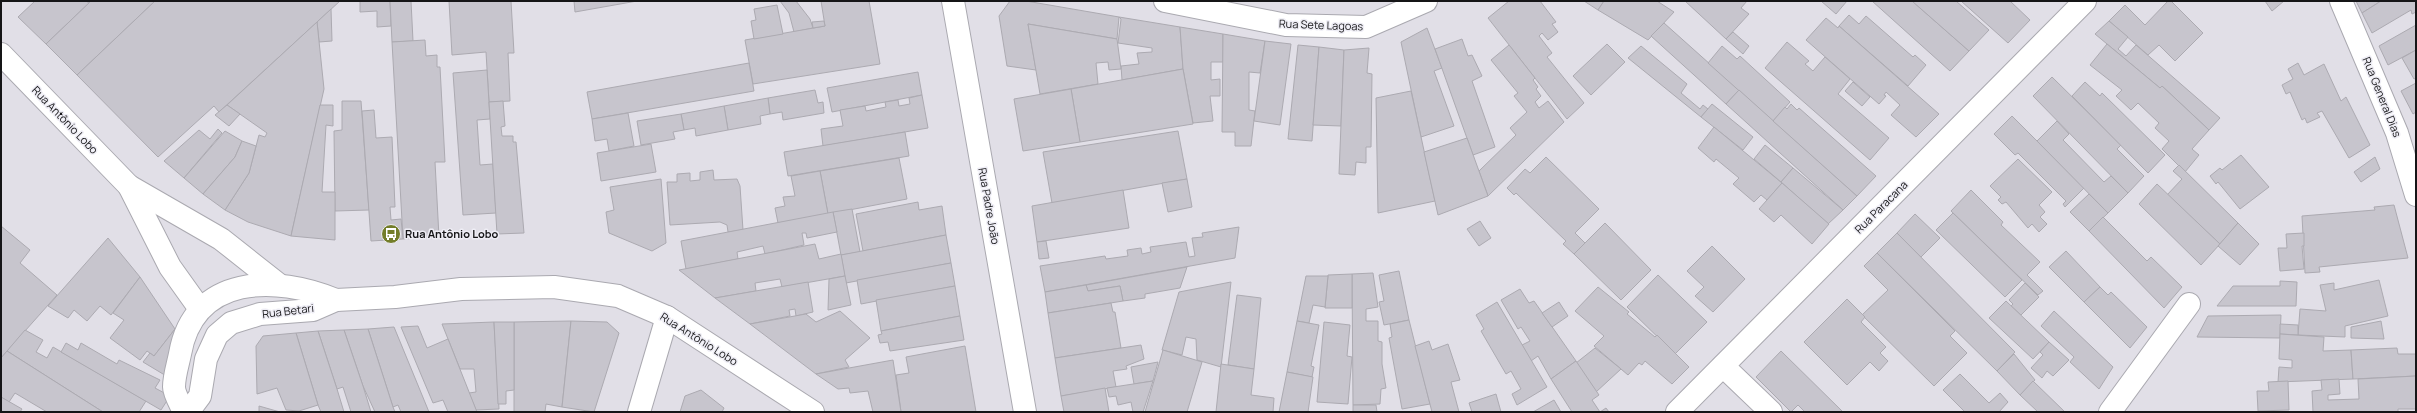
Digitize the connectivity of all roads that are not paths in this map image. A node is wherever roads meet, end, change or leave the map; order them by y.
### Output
1 (953, 1) edge
2 (1165, 1) edge
3 (1426, 1) edge
4 (2085, 1) edge
5 (2340, 1) edge
6 (1, 54) edge
7 (129, 186) junction
8 (2416, 195) edge
9 (278, 284) junction
10 (336, 300) junction
11 (2189, 304) dead end
12 (200, 309) junction
13 (667, 317) junction
14 (1723, 366) junction
15 (184, 412) edge
16 (188, 412) edge
17 (639, 412) edge
18 (813, 412) edge
19 (1025, 412) edge
20 (1676, 412) edge
21 (1771, 412) edge
22 (2110, 412) edge

1 - 19 street, Rua Padre João
2 - 3 street, Rua Sete Lagoas
4 - 14 street, Rua Paracana
5 - 8 street, Rua General Dias
6 - 7 street, Rua Antônio Lobo
7 - 9 street, Rua Antônio Lobo
7 - 12 street, Rua Antônio Lobo
9 - 10 street, Rua Betari
9 - 12 street, Rua Betari
10 - 13 street, Rua Antônio Lobo
10 - 16 street, Rua Betari
11 - 22 street
12 - 15 street, Rua Betari
13 - 17 street
13 - 18 street, Rua Antônio Lobo
14 - 20 street, Rua Paracana
14 - 21 street

